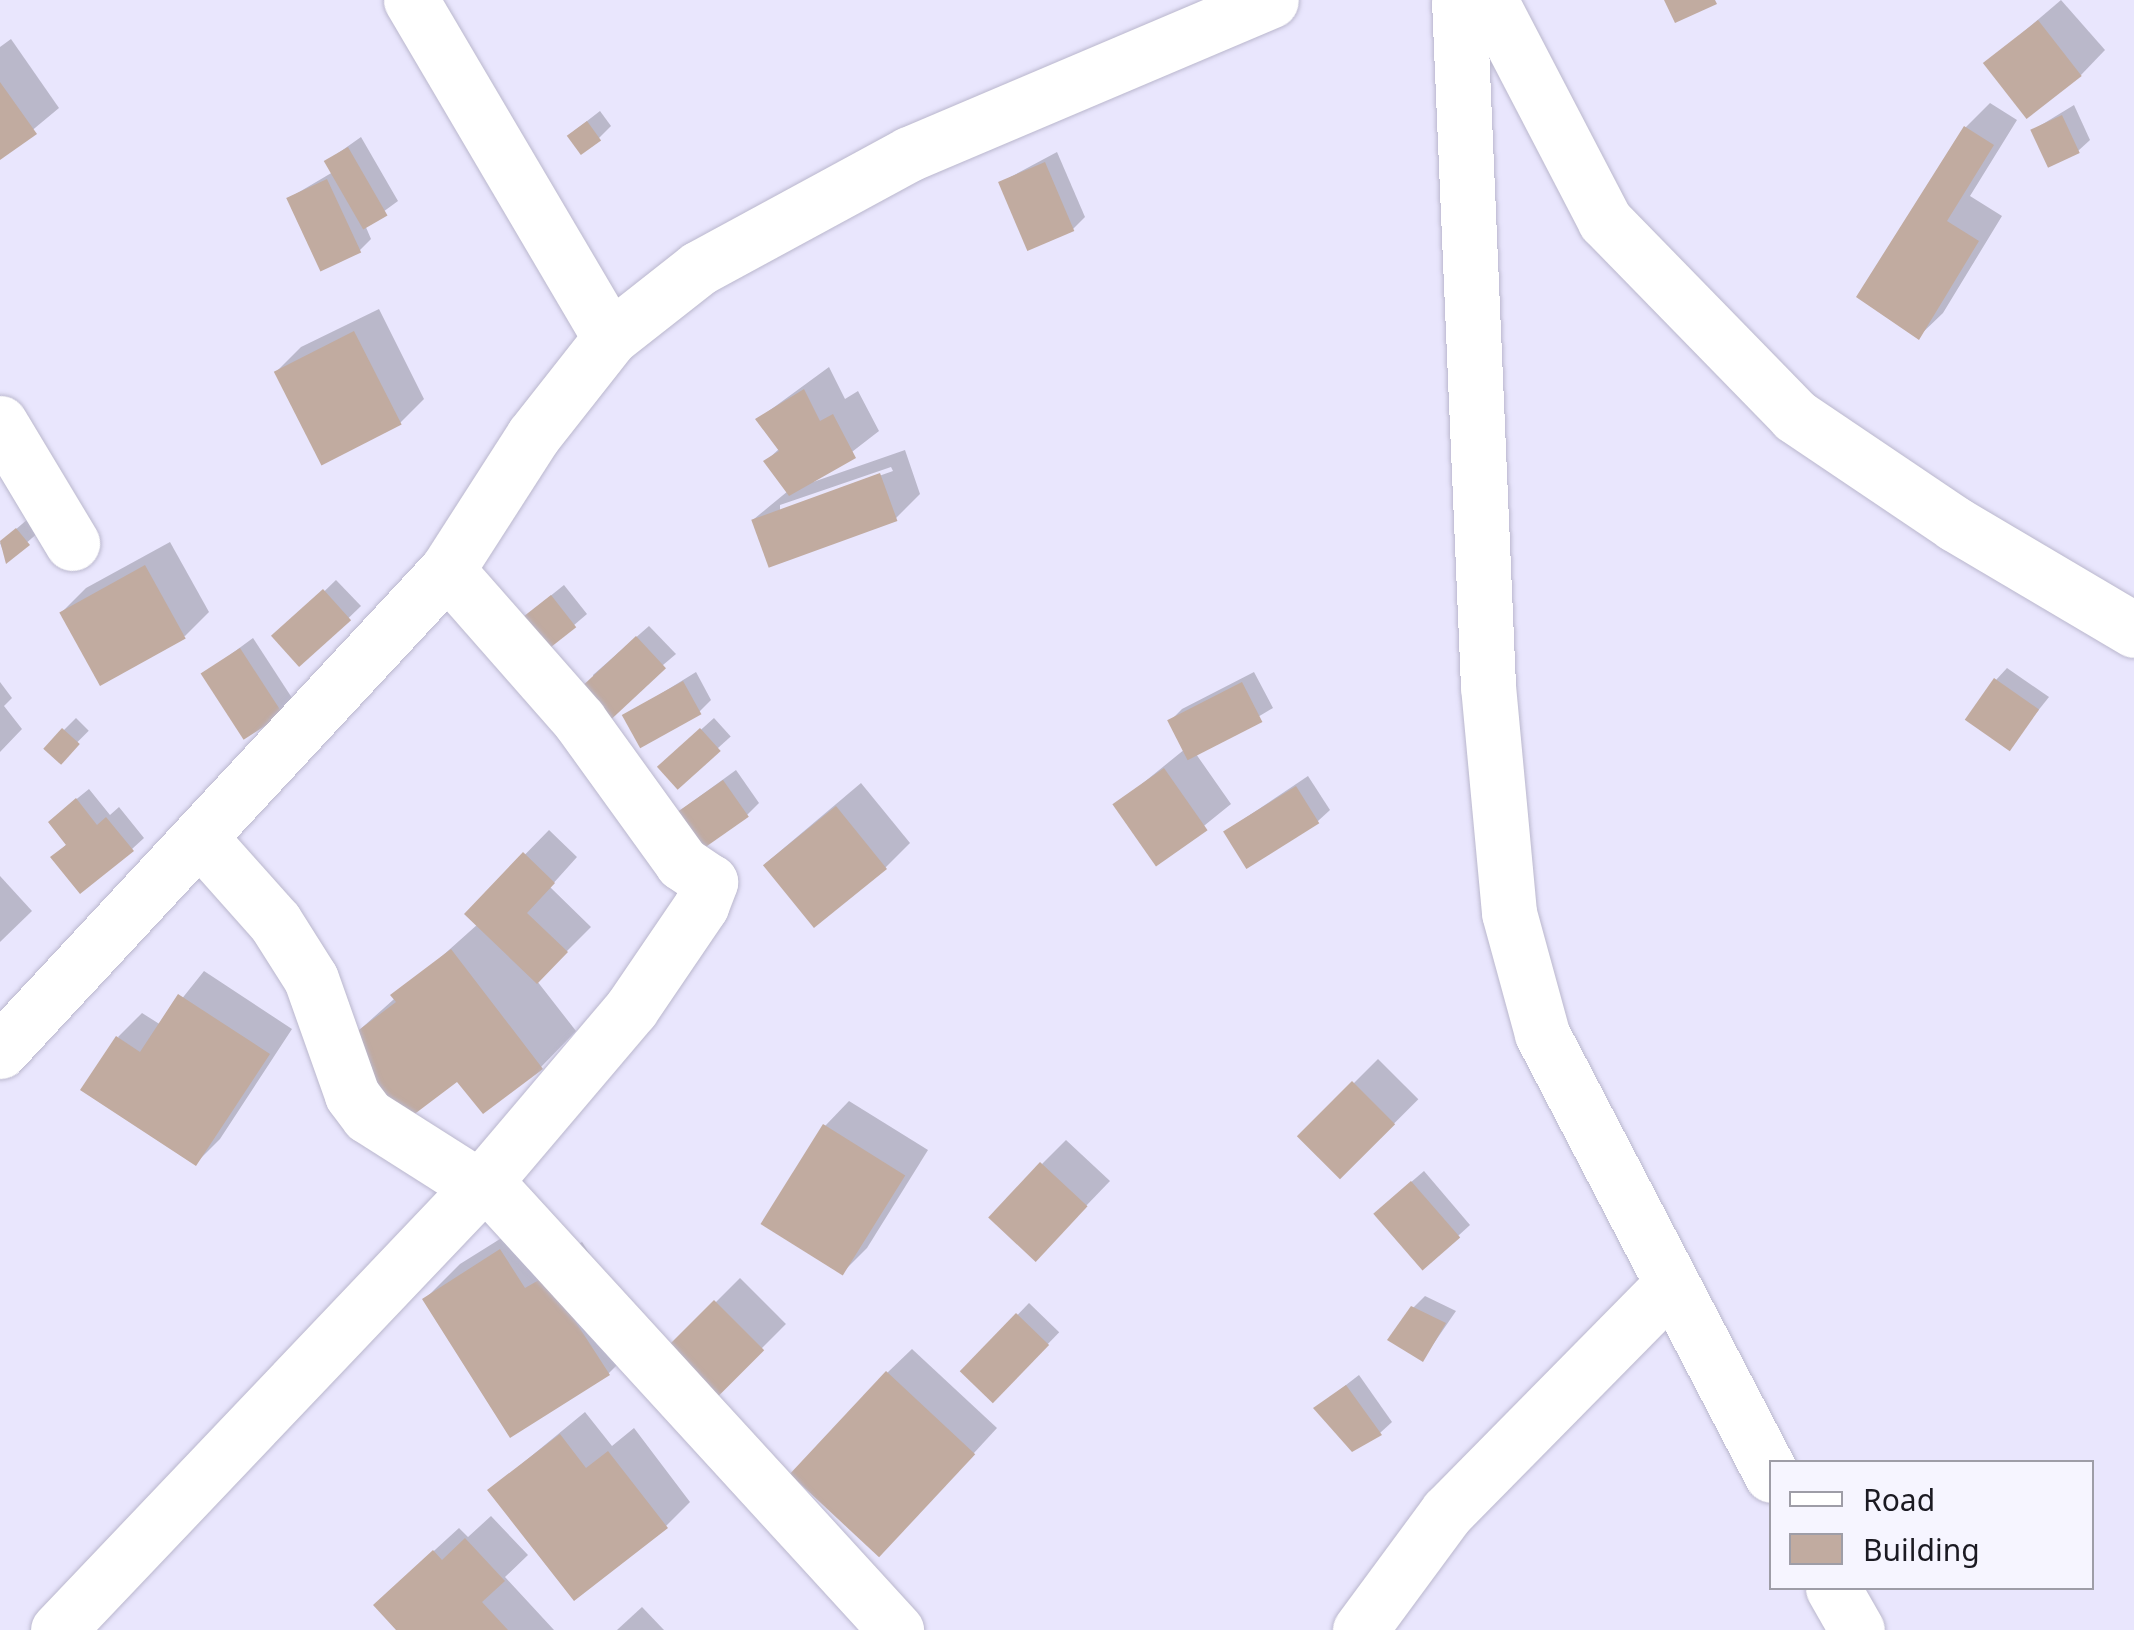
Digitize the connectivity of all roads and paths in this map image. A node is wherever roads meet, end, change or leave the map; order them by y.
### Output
1 (410, 0) edge
2 (1271, 0) edge
3 (1459, 0) edge
4 (1490, 0) edge
5 (610, 338) junction
6 (0, 424) edge
7 (72, 544) dead end
8 (447, 570) junction
9 (2134, 630) edge
10 (201, 839) junction
11 (0, 1051) edge
12 (483, 1184) junction
13 (1669, 1287) junction
14 (1769, 1470) edge
15 (1834, 1590) edge
16 (58, 1630) edge
17 (896, 1630) edge
18 (1360, 1630) edge
19 (1856, 1630) edge

1 - 5 street
2 - 5 street
3 - 13 street
4 - 9 street
5 - 8 street
6 - 7 street
8 - 10 street
8 - 12 street
10 - 11 street
10 - 12 street
12 - 16 street
12 - 17 street
13 - 14 street
13 - 18 street
15 - 19 street

